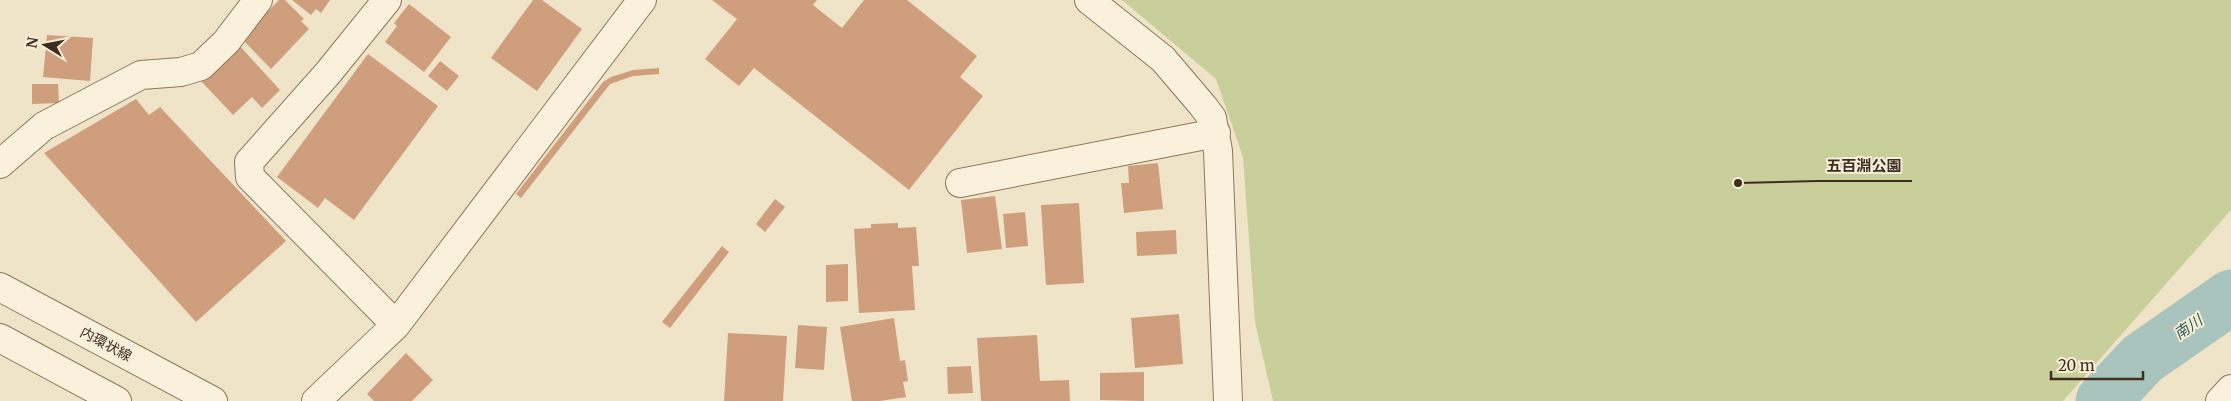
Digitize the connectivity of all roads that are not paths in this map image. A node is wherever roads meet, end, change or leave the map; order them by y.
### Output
1 (258, 0) edge
2 (387, 0) edge
3 (642, 0) edge
4 (1107, 5) edge
5 (1216, 134) junction
6 (0, 164) edge
7 (960, 183) dead end
8 (0, 287) edge
9 (396, 325) junction
10 (0, 338) edge
11 (2231, 389) edge
12 (117, 401) edge
13 (213, 401) edge
14 (316, 401) edge
15 (1228, 401) edge
16 (2220, 401) edge

1 - 6 street
2 - 9 street
3 - 9 street
4 - 5 street
5 - 7 street
5 - 15 street
8 - 13 street, 内環状線
9 - 14 street
10 - 12 street
11 - 16 street

